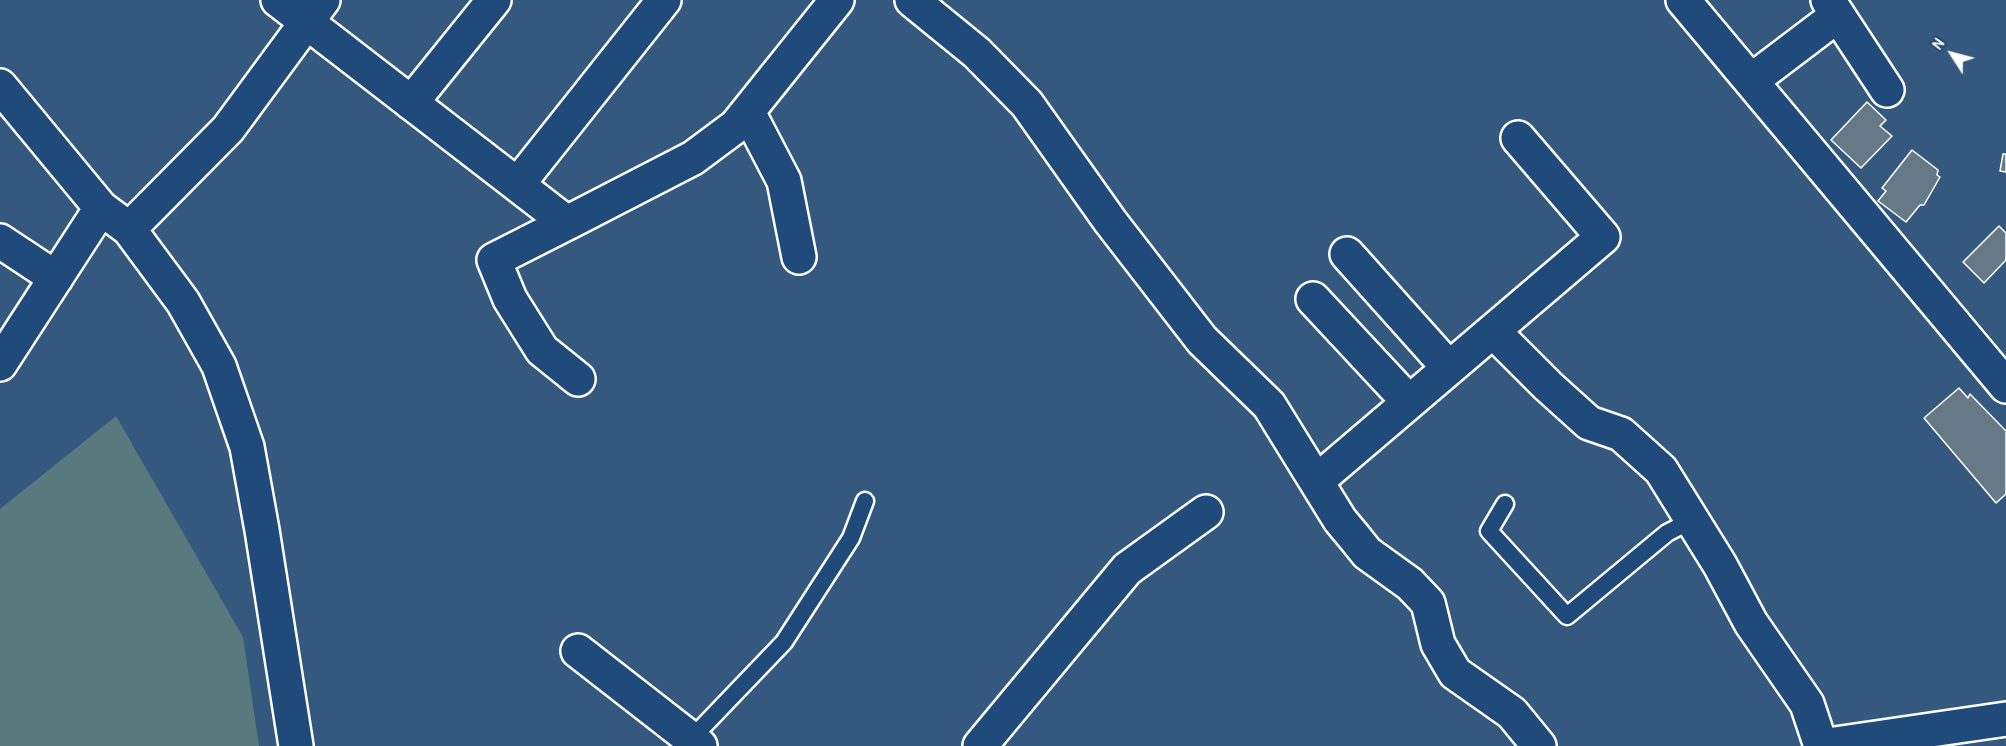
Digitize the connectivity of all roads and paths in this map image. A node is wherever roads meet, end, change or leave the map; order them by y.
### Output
1 (278, 0) edge
2 (494, 0) edge
3 (664, 0) edge
4 (837, 0) edge
5 (912, 0) edge
6 (1683, 0) edge
7 (1833, 7) edge
8 (314, 11) edge
9 (1751, 81) junction
10 (0, 86) edge
11 (1887, 90) dead end
12 (411, 103) junction
13 (748, 112) junction
14 (1518, 138) dead end
15 (518, 183) junction
16 (101, 208) junction
17 (567, 223) junction
18 (129, 229) junction
19 (0, 241) edge
20 (1347, 254) dead end
21 (799, 257) dead end
22 (56, 278) junction
23 (1313, 299) dead end
24 (1493, 331) junction
25 (0, 364) edge
26 (1449, 368) junction
27 (578, 379) dead end
28 (2006, 386) edge
29 (1409, 402) junction
30 (1317, 480) junction
31 (865, 501) dead end
32 (1505, 504) dead end
33 (1206, 512) dead end
34 (1692, 520) junction
35 (578, 651) dead end
36 (2006, 719) edge
37 (696, 742) edge
38 (296, 746) edge
39 (980, 746) edge
40 (1539, 746) edge
41 (1821, 746) edge

1 - 8 street
2 - 12 street
3 - 15 street
4 - 13 street
5 - 30 street
6 - 9 street
7 - 9 street
7 - 11 street
8 - 12 street
8 - 18 street
9 - 28 street
10 - 16 street
12 - 15 street
13 - 17 street
13 - 21 street
14 - 24 street
15 - 17 street
16 - 18 street
16 - 22 street
17 - 27 street
18 - 38 street
19 - 22 street
20 - 26 street
22 - 25 street
23 - 29 street
24 - 26 street
24 - 34 street
26 - 29 street
29 - 30 street
30 - 40 street
31 - 37 lane
32 - 34 lane
33 - 39 street
34 - 41 street
35 - 37 street
36 - 41 street

